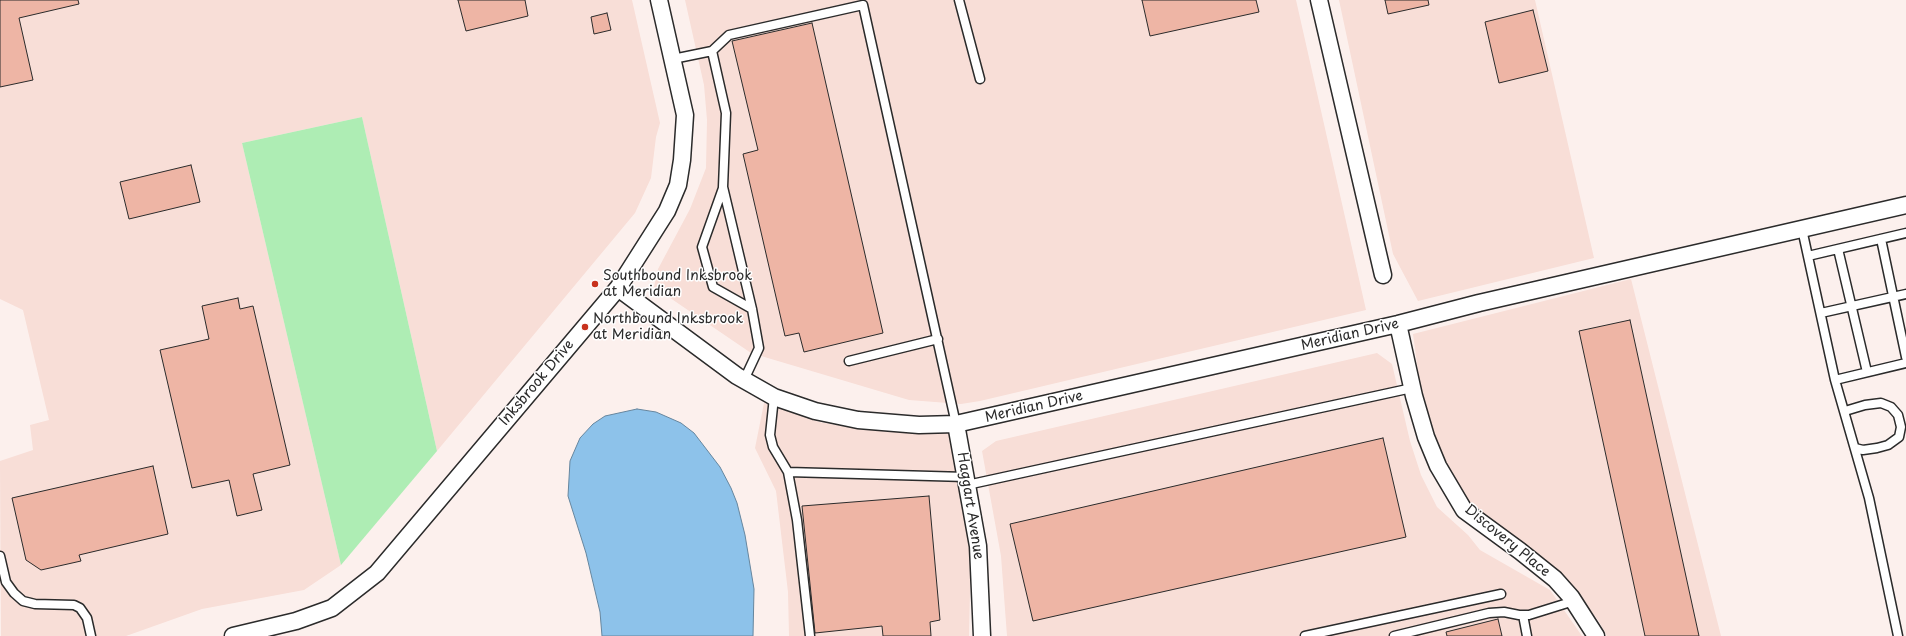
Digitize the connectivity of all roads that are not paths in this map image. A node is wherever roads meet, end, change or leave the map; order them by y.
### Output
1 (659, 0) edge
2 (959, 0) edge
3 (1319, 0) edge
4 (712, 51) junction
5 (673, 59) junction
6 (980, 79) dead end
7 (723, 187) junction
8 (1906, 205) edge
9 (1802, 229) junction
10 (1906, 233) edge
11 (1881, 239) junction
12 (1838, 249) junction
13 (1808, 256) junction
14 (1383, 275) dead end
15 (618, 288) junction
16 (1906, 294) edge
17 (1893, 296) junction
18 (1852, 306) junction
19 (752, 309) junction
20 (1821, 313) junction
21 (1398, 324) junction
22 (938, 339) junction
23 (1906, 357) edge
24 (849, 361) dead end
25 (1906, 363) edge
26 (1867, 372) junction
27 (744, 380) junction
28 (1835, 380) junction
29 (1412, 388) junction
30 (774, 397) junction
31 (1845, 411) junction
32 (956, 424) junction
33 (1855, 448) junction
34 (788, 472) junction
35 (967, 481) junction
36 (0, 556) edge
37 (1501, 594) dead end
38 (1574, 602) junction
39 (1523, 615) junction
40 (91, 636) edge
41 (233, 636) edge
42 (810, 636) edge
43 (982, 636) edge
44 (1304, 636) edge
45 (1394, 636) edge
46 (1527, 636) edge
47 (1596, 636) edge
48 (1898, 636) edge

1 - 5 street, Inksbrook Drive
2 - 6 lane
3 - 14 street
4 - 5 lane
4 - 7 lane
4 - 22 lane
5 - 15 street, Inksbrook Drive
7 - 19 lane
7 - 19 lane
8 - 9 street, Meridian Drive
9 - 13 lane
9 - 21 street, Meridian Drive
10 - 11 lane
11 - 12 lane
11 - 17 lane
12 - 13 lane
12 - 18 lane
13 - 20 lane
15 - 27 street, Meridian Drive
15 - 41 street, Inksbrook Drive
16 - 17 lane
17 - 18 lane
17 - 23 lane
18 - 20 lane
18 - 26 lane
19 - 27 lane
20 - 28 lane
21 - 29 street, Discovery Place
21 - 32 street, Meridian Drive
22 - 24 lane
22 - 32 lane
25 - 26 lane
26 - 28 lane
27 - 30 street, Meridian Drive
28 - 31 lane
29 - 35 lane
29 - 38 street, Discovery Place
30 - 32 street, Meridian Drive
30 - 34 lane
31 - 33 lane
31 - 33 lane
32 - 35 street, Haggart Avenue
33 - 48 lane
34 - 35 lane
34 - 42 lane
35 - 43 street, Haggart Avenue
36 - 40 lane
37 - 44 lane
38 - 39 lane
38 - 47 street, Discovery Place
39 - 45 lane
39 - 46 lane

